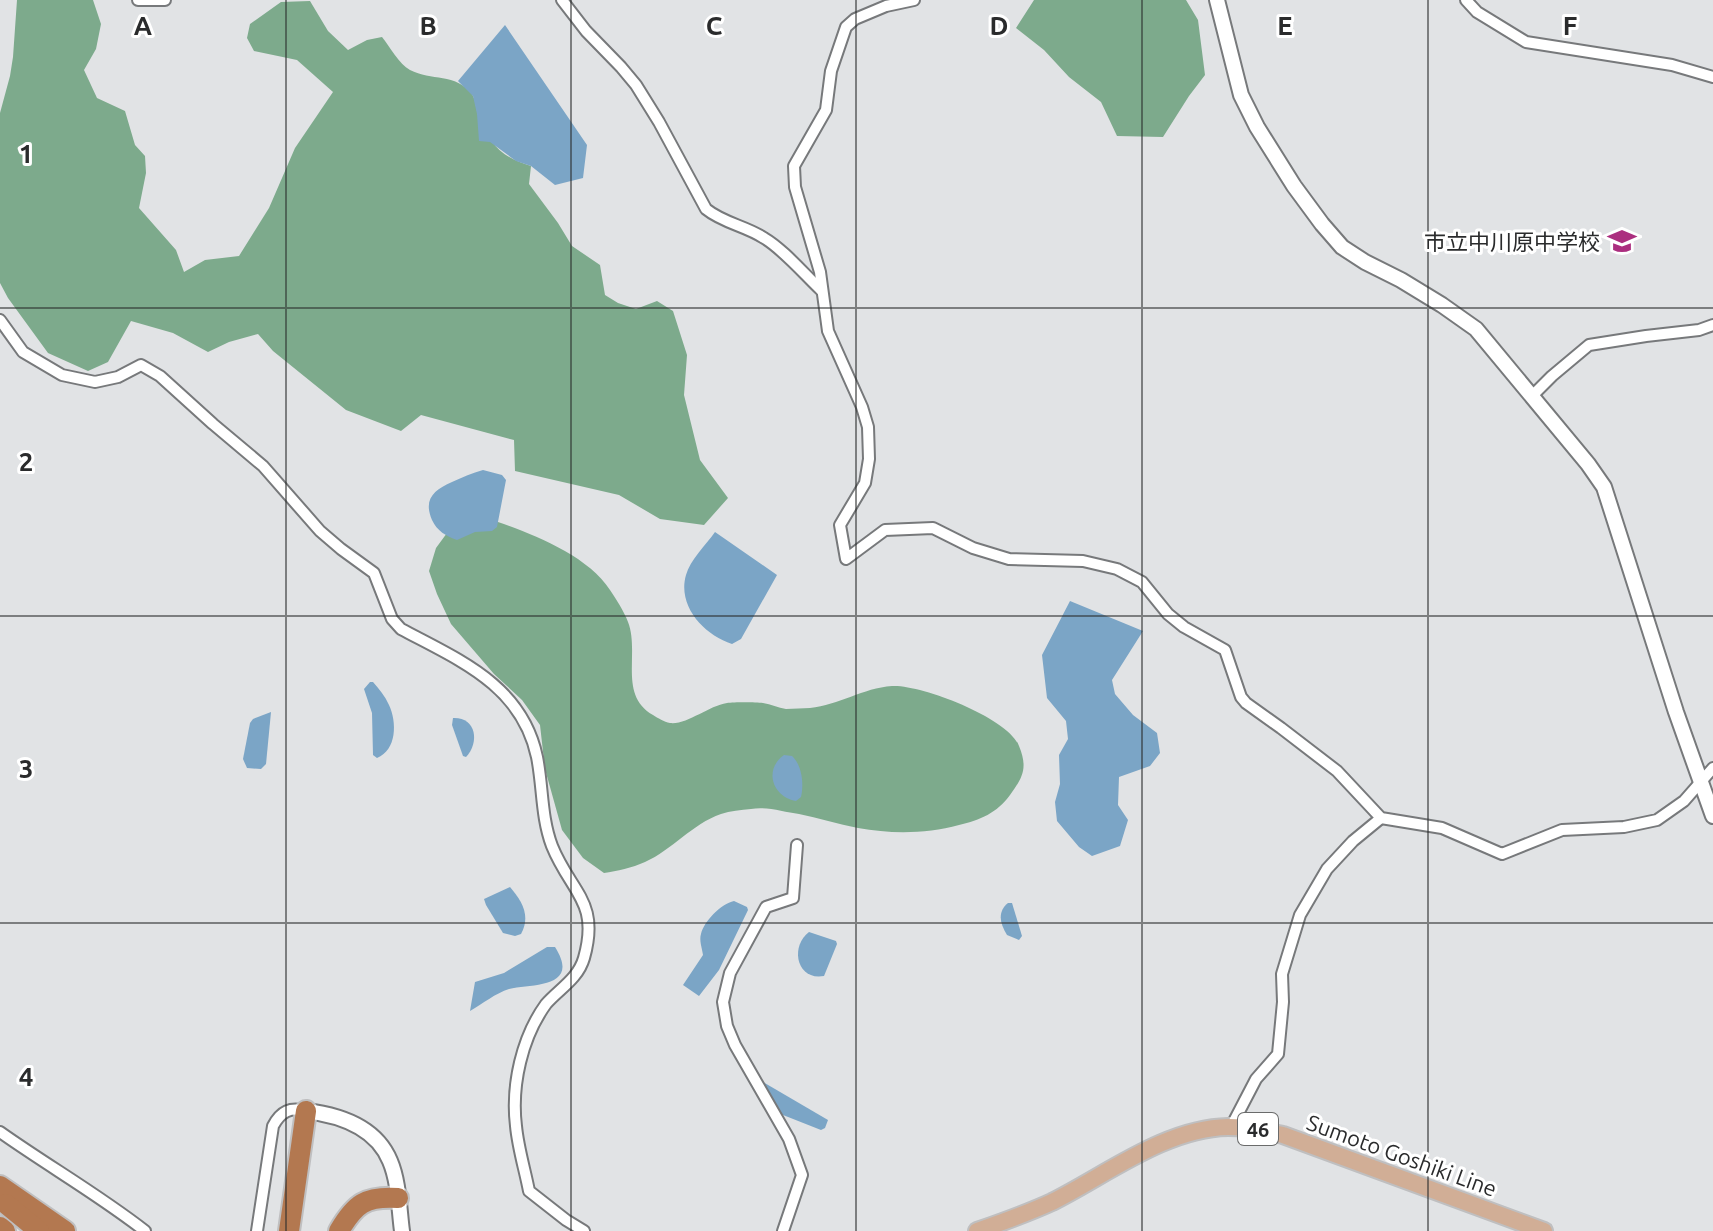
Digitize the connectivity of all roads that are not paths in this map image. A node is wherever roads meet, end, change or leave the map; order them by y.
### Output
1 (138, 0) edge
2 (165, 0) edge
3 (562, 0) edge
4 (914, 0) edge
5 (1217, 0) edge
6 (1466, 0) edge
7 (1713, 77) edge
8 (821, 290) junction
9 (0, 320) edge
10 (1713, 325) edge
11 (1532, 396) junction
12 (1713, 768) edge
13 (1701, 780) junction
14 (1713, 816) edge
15 (1381, 818) junction
16 (797, 845) dead end
17 (306, 1111) junction
18 (1231, 1127) junction
19 (0, 1132) edge
20 (0, 1186) edge
21 (0, 1198) edge
22 (398, 1198) junction
23 (39, 1231) edge
24 (65, 1231) edge
25 (145, 1231) edge
26 (257, 1231) edge
27 (289, 1231) edge
28 (339, 1231) edge
29 (402, 1231) edge
30 (584, 1231) edge
31 (783, 1231) edge
32 (977, 1231) edge
33 (1544, 1231) edge

1 - 2 street
3 - 8 street
4 - 8 street
5 - 11 main road
6 - 7 street
8 - 15 street
9 - 30 street
10 - 11 street
11 - 13 main road
12 - 13 street
13 - 14 main road
13 - 15 street
15 - 18 street
16 - 31 street
17 - 22 main road
17 - 26 street
17 - 27 highway
18 - 32 main road, Sumoto Goshiki Line / 46
18 - 33 main road, Sumoto Goshiki Line / 46
19 - 25 street
20 - 24 highway
21 - 23 highway
22 - 28 highway
22 - 29 main road

